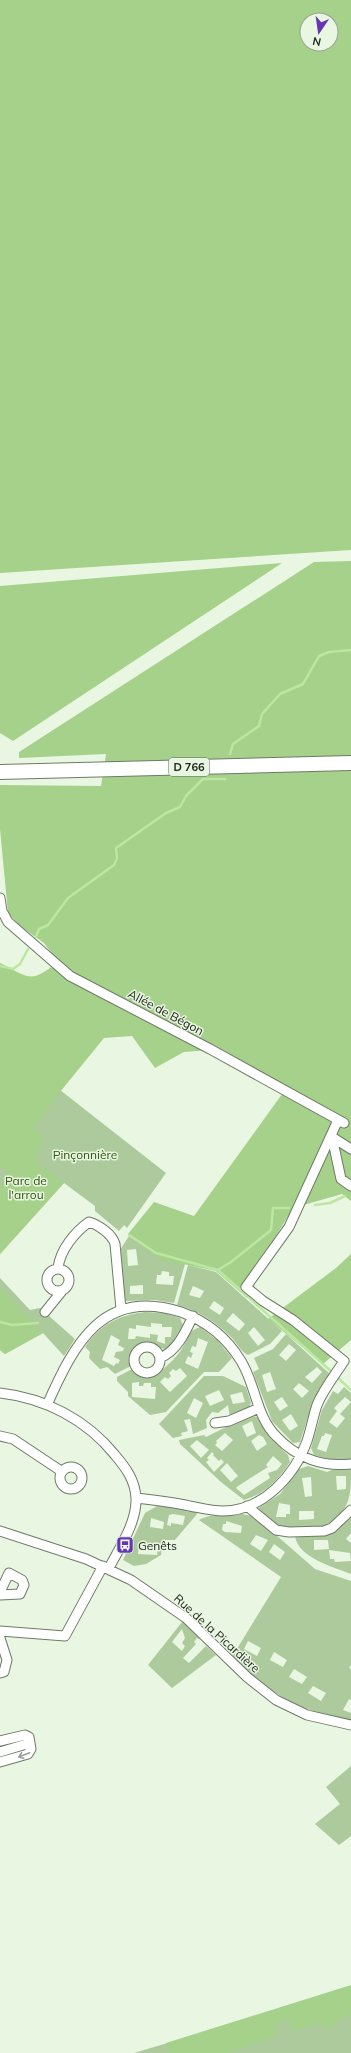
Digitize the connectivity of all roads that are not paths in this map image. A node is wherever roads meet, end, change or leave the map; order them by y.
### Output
1 (351, 764) edge
2 (0, 772) edge
3 (0, 898) edge
4 (332, 1137) junction
5 (351, 1148) edge
6 (351, 1186) edge
7 (58, 1268) junction
8 (62, 1291) junction
9 (121, 1309) junction
10 (45, 1312) dead end
11 (193, 1316) junction
12 (160, 1358) dead end
13 (0, 1393) edge
14 (47, 1405) junction
15 (259, 1408) junction
16 (215, 1423) dead end
17 (0, 1436) edge
18 (301, 1456) junction
19 (351, 1464) edge
20 (61, 1471) dead end
21 (136, 1498) junction
22 (247, 1506) junction
23 (351, 1510) edge
24 (0, 1531) edge
25 (106, 1567) junction
26 (0, 1632) edge
27 (0, 1638) edge
28 (2, 1651) edge
29 (0, 1673) edge
30 (351, 1725) edge
31 (0, 1741) edge
32 (30, 1743) junction
33 (0, 1752) edge
34 (0, 1762) edge

1 - 2 main road, D 766
3 - 4 street, Allée de Bégon
4 - 5 street
4 - 6 street
4 - 18 street
7 - 8 street
7 - 8 street
7 - 9 street
8 - 10 street
9 - 11 street
9 - 14 street
11 - 12 street
11 - 15 street
13 - 14 street
14 - 21 street
15 - 16 street
15 - 18 street
17 - 20 street
18 - 19 street
18 - 22 street
21 - 22 street
21 - 25 street
22 - 23 street
24 - 25 street, Rue de la Picardière
25 - 26 street
25 - 30 street, Rue de la Picardière
27 - 28 street
28 - 29 street
31 - 32 street
32 - 33 street
32 -> 34 street

